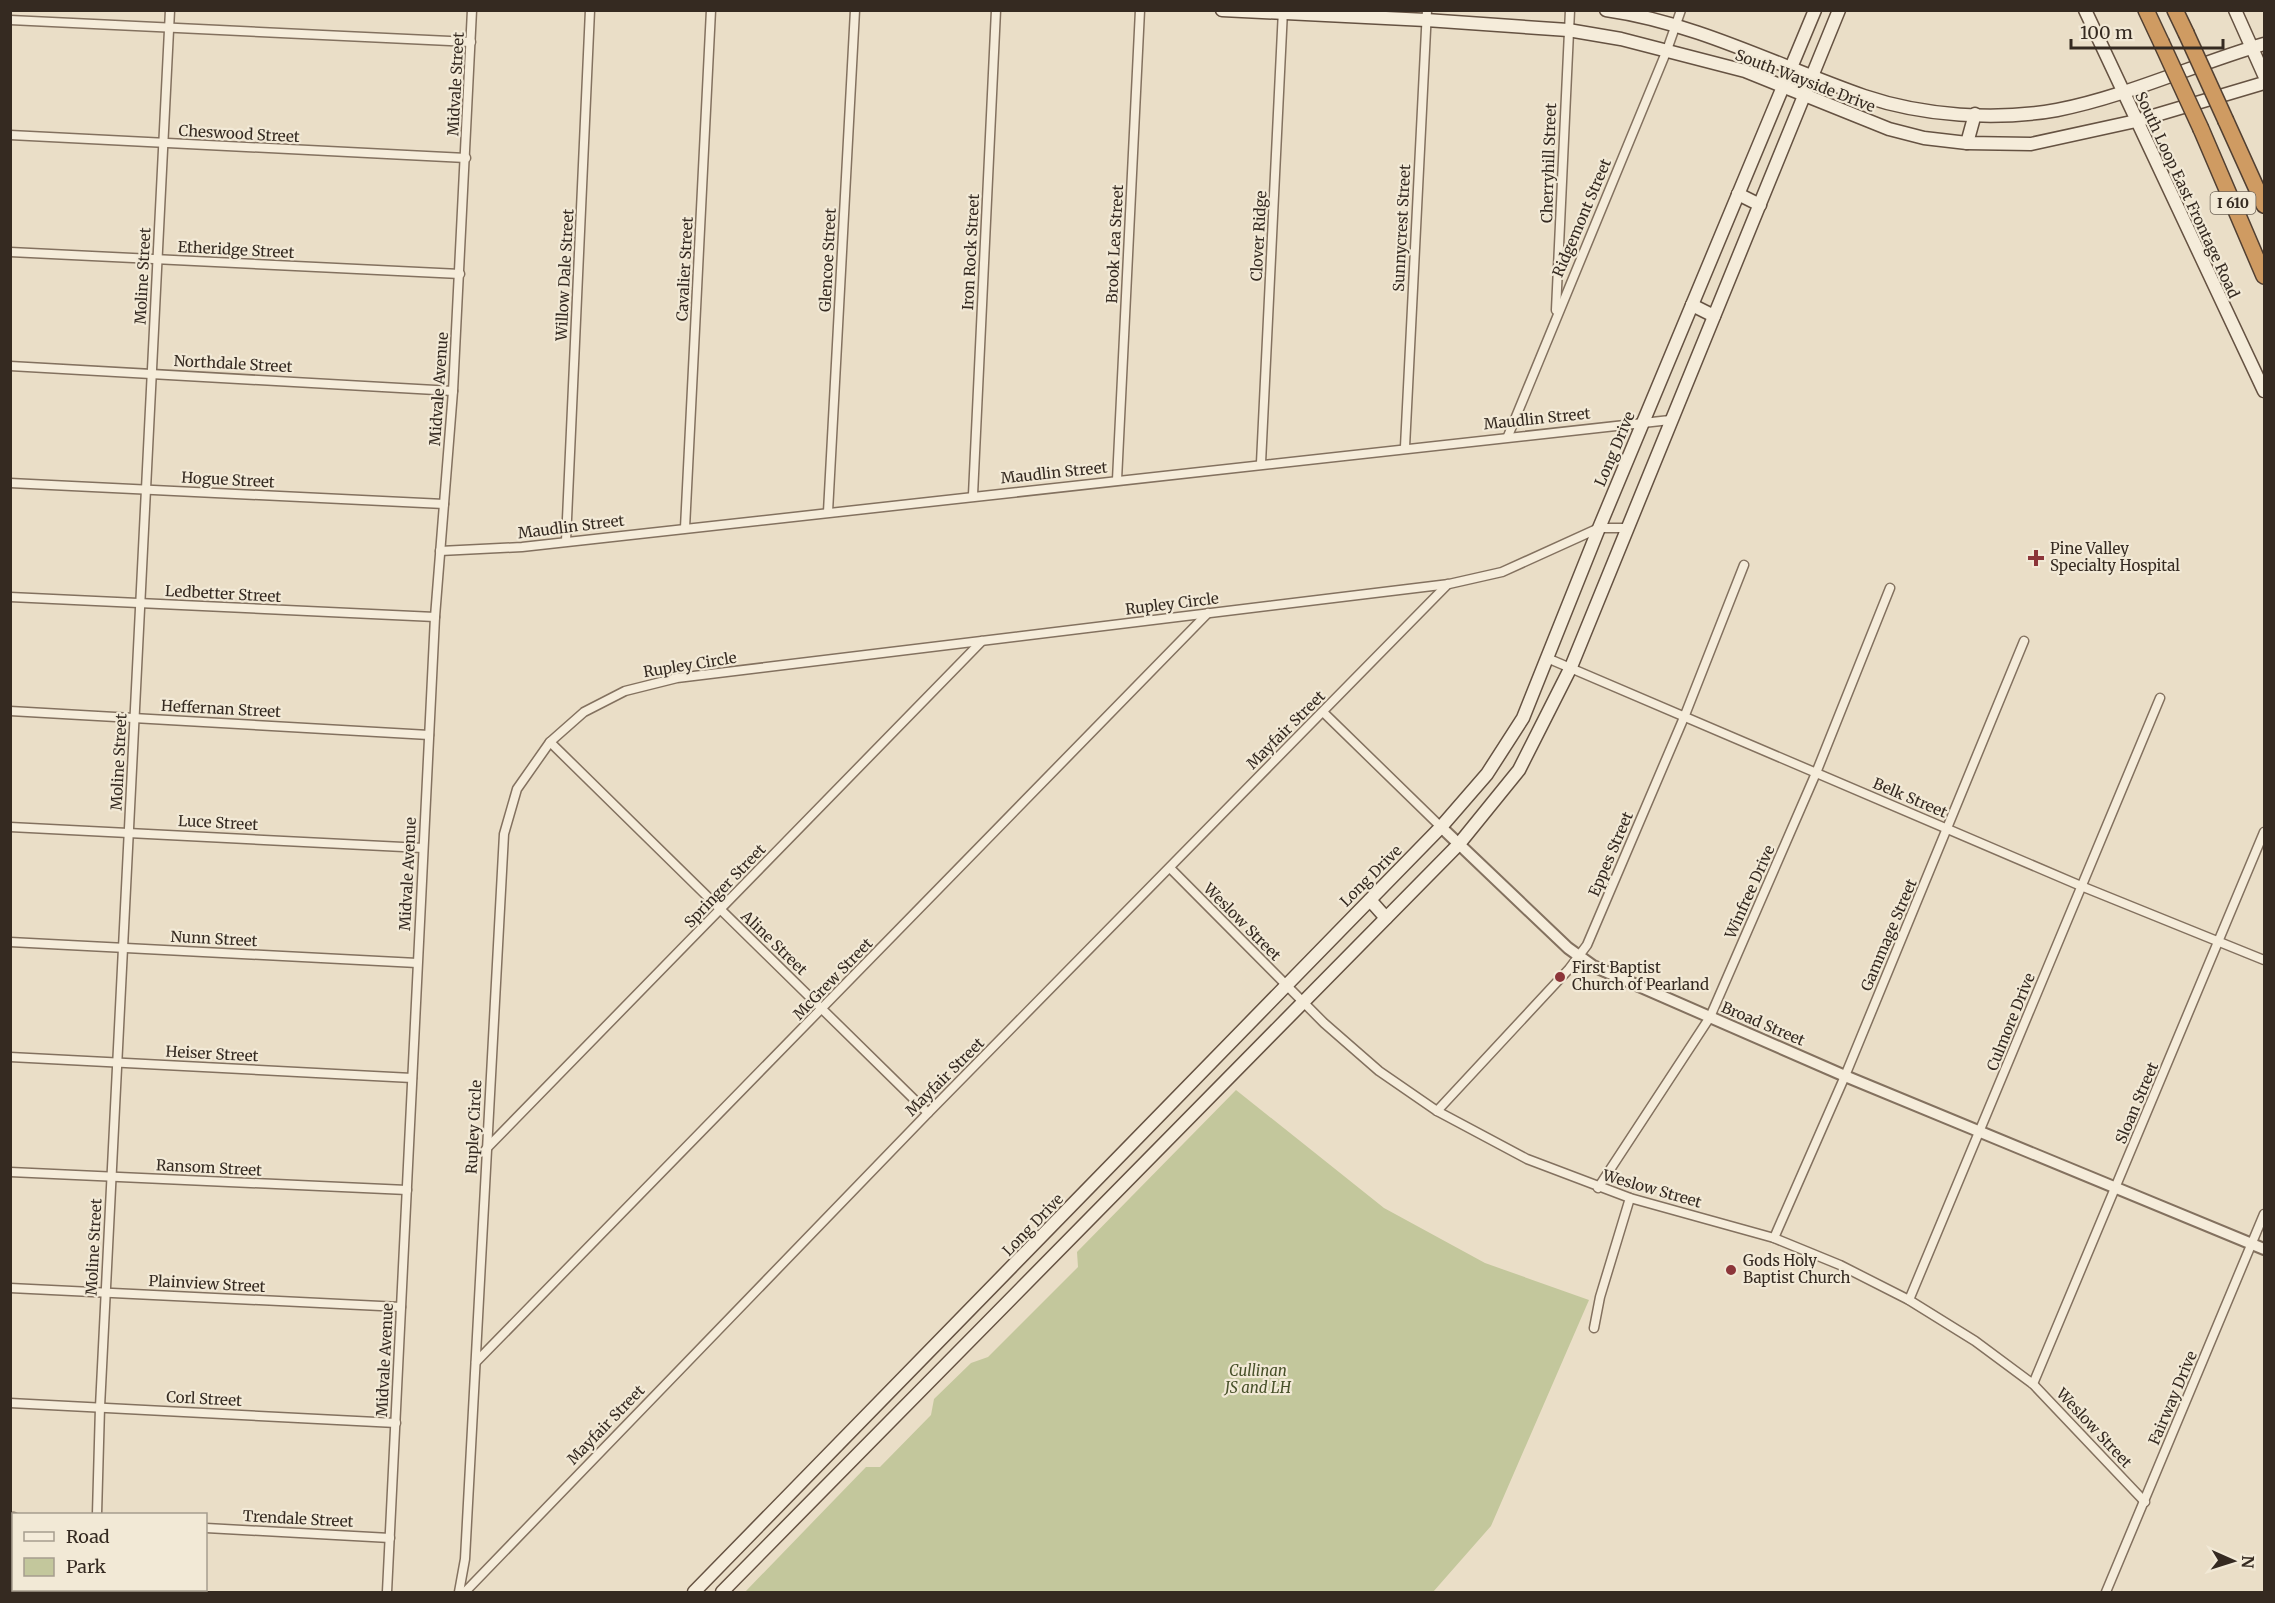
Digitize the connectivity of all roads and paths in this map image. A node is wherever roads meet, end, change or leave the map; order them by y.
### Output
1 (170, 10) edge
2 (472, 10) edge
3 (590, 10) edge
4 (711, 10) edge
5 (855, 10) edge
6 (996, 10) edge
7 (1140, 10) edge
8 (1222, 10) edge
9 (1570, 10) edge
10 (1606, 10) edge
11 (1681, 10) edge
12 (1815, 10) edge
13 (1839, 10) edge
14 (2085, 10) edge
15 (2146, 10) edge
16 (2175, 10) edge
17 (2235, 10) edge
18 (1283, 12) edge
19 (1427, 15) edge
20 (10, 20) edge
21 (1675, 27) junction
22 (170, 28) junction
23 (1568, 30) junction
24 (471, 42) junction
25 (2265, 44) edge
26 (2252, 48) junction
27 (1667, 50) junction
28 (1791, 67) junction
29 (1812, 75) junction
30 (2265, 75) edge
31 (2265, 83) edge
32 (1783, 87) junction
33 (2122, 92) junction
34 (1804, 96) junction
35 (1975, 114) junction
36 (2136, 121) junction
37 (10, 135) edge
38 (164, 143) junction
39 (1966, 143) junction
40 (466, 158) junction
41 (1738, 194) junction
42 (1760, 205) junction
43 (2265, 205) edge
44 (10, 252) edge
45 (158, 260) junction
46 (460, 274) junction
47 (2265, 276) edge
48 (1692, 305) junction
49 (1714, 316) junction
50 (1556, 317) junction
51 (10, 366) edge
52 (152, 373) junction
53 (453, 391) junction
54 (2265, 391) edge
55 (1670, 420) junction
56 (1643, 422) junction
57 (1508, 436) junction
58 (1405, 447) junction
59 (1261, 463) junction
60 (1117, 480) junction
61 (10, 483) edge
62 (146, 490) junction
63 (974, 495) junction
64 (444, 504) junction
65 (828, 512) junction
66 (685, 528) junction
67 (1599, 528) junction
68 (1627, 528) junction
69 (566, 541) junction
70 (440, 551) junction
71 (1744, 565) dead end
72 (1449, 584) junction
73 (1890, 588) dead end
74 (10, 597) edge
75 (141, 603) junction
76 (1208, 613) junction
77 (435, 617) junction
78 (982, 641) junction
79 (2024, 641) dead end
80 (1547, 658) junction
81 (1571, 667) junction
82 (2160, 698) dead end
83 (10, 711) edge
84 (1323, 712) junction
85 (1685, 715) junction
86 (135, 718) junction
87 (429, 735) junction
88 (550, 742) junction
89 (1816, 773) junction
90 (10, 827) edge
91 (1441, 827) junction
92 (1948, 829) junction
93 (129, 832) junction
94 (2265, 832) edge
95 (1459, 844) junction
96 (423, 848) junction
97 (1170, 868) junction
98 (2081, 886) junction
99 (1370, 900) junction
100 (720, 910) junction
101 (1386, 918) junction
102 (2219, 941) junction
103 (10, 942) edge
104 (123, 948) junction
105 (1580, 957) junction
106 (2265, 960) edge
107 (417, 963) junction
108 (1286, 986) junction
109 (1303, 1001) junction
110 (822, 1009) junction
111 (1710, 1017) junction
112 (10, 1057) edge
113 (117, 1063) junction
114 (1207, 1067) junction
115 (1845, 1076) junction
116 (412, 1078) junction
117 (1223, 1083) junction
118 (1437, 1111) junction
119 (928, 1113) junction
120 (1981, 1132) junction
121 (486, 1149) junction
122 (1119, 1159) junction
123 (10, 1172) edge
124 (1134, 1174) junction
125 (111, 1177) junction
126 (1598, 1188) junction
127 (2117, 1188) junction
128 (407, 1190) junction
129 (1630, 1198) junction
130 (2265, 1214) edge
131 (1774, 1238) junction
132 (2252, 1244) junction
133 (2265, 1249) edge
134 (1020, 1261) junction
135 (1035, 1276) junction
136 (10, 1288) edge
137 (106, 1292) junction
138 (1909, 1300) junction
139 (401, 1307) junction
140 (1594, 1328) dead end
141 (931, 1352) junction
142 (476, 1362) junction
143 (945, 1368) junction
144 (2033, 1384) junction
145 (10, 1403) edge
146 (100, 1407) junction
147 (396, 1423) junction
148 (834, 1451) junction
149 (850, 1465) junction
150 (2145, 1502) junction
151 (97, 1513) edge
152 (207, 1528) edge
153 (748, 1537) junction
154 (390, 1538) junction
155 (763, 1552) junction
156 (387, 1593) edge
157 (459, 1593) edge
158 (465, 1593) edge
159 (694, 1593) edge
160 (722, 1593) edge
161 (2106, 1593) edge

1 - 22 street, Moline Street
2 - 24 street, Midvale Street
3 - 69 street, Willow Dale Street
4 - 66 street, Cavalier Street
5 - 65 street, Glencoe Street
6 - 63 street, Iron Rock Street
7 - 60 street, Brook Lea Street
8 - 18 main road, South Wayside Drive
9 - 23 street, Cherryhill Street
10 - 21 main road, South Wayside Drive
11 - 21 street, Ridgemont Street
12 - 28 main road, Long Drive
13 - 29 main road
14 - 33 main road, South Loop East Frontage Road
15 - 47 highway, I 610, bridge
16 - 43 highway, I 610, bridge
17 - 26 main road
18 - 19 main road, South Wayside Drive
18 - 59 street, Clover Ridge
19 - 23 main road, South Wayside Drive
19 - 58 street, Sunnycrest Street
20 - 22 street
21 - 27 street, Ridgemont Street
21 - 28 main road, South Wayside Drive
22 - 24 street
22 - 38 street, Moline Street
23 - 27 main road, South Wayside Drive
23 - 50 street, Cherryhill Street
24 - 40 street, Midvale Street
25 - 26 main road, South Wayside Drive
26 - 30 main road
26 - 33 main road, South Wayside Drive
27 - 32 main road, South Wayside Drive
27 - 50 street, Ridgemont Street
28 - 29 main road, South Wayside Drive
28 - 32 main road, Long Drive
29 - 34 main road
29 - 35 main road, South Wayside Drive
31 - 36 main road, South Wayside Drive
32 - 34 main road, South Wayside Drive
32 - 41 main road, Long Drive
33 - 35 main road, South Wayside Drive
33 - 36 main road, South Loop East Frontage Road
34 - 39 main road, South Wayside Drive
34 - 42 main road
35 - 39 main road
36 - 39 main road, South Wayside Drive
36 - 54 main road, South Loop East Frontage Road
37 - 38 street, Cheswood Street
38 - 40 street, Cheswood Street
38 - 45 street, Moline Street
40 - 46 street, Midvale Avenue
41 - 42 main road
41 - 48 main road, Long Drive
42 - 49 main road
44 - 45 street, Etheridge Street
45 - 46 street, Etheridge Street
45 - 52 street, Moline Street
46 - 53 street, Midvale Avenue
48 - 49 main road
48 - 56 main road, Long Drive
49 - 55 main road
50 - 57 street, Ridgemont Street
51 - 52 street, Northdale Street
52 - 53 street, Northdale Street
52 - 62 street, Moline Street
53 - 64 street, Midvale Avenue
55 - 56 street, Maudlin Street
55 - 68 main road
56 - 57 street, Maudlin Street
56 - 67 main road, Long Drive
57 - 58 street, Maudlin Street
58 - 59 street, Maudlin Street
59 - 60 street, Maudlin Street
60 - 63 street, Maudlin Street
61 - 62 street, Hogue Street
62 - 64 street, Hogue Street
62 - 75 street, Moline Street
63 - 65 street, Maudlin Street
64 - 70 street, Midvale Avenue
65 - 66 street, Maudlin Street
66 - 69 street, Maudlin Street
67 - 68 street, Rupley Circle
67 - 72 street, Rupley Circle
67 - 80 main road, Long Drive
68 - 81 main road
69 - 70 street, Maudlin Street
70 - 77 street, Midvale Avenue
71 - 85 street, Eppes Street
72 - 76 street, Rupley Circle
72 - 84 street, Mayfair Street
73 - 89 street, Winfree Drive
74 - 75 street, Ledbetter Street
75 - 77 street, Ledbetter Street
75 - 86 street, Moline Street
76 - 78 street, Rupley Circle
76 - 110 street, McGrew Street
77 - 87 street, Midvale Avenue
78 - 88 street, Rupley Circle
78 - 100 street, Springer Street
79 - 92 street, Gammage Street
80 - 81 street, Belk Street
80 - 91 main road, Long Drive
81 - 85 street, Belk Street
81 - 95 main road
82 - 98 street, Culmore Drive
83 - 86 street, Heffernan Street
84 - 91 street, Broad Street
84 - 97 street, Mayfair Street
85 - 89 street, Belk Street
85 - 105 street, Eppes Street
86 - 87 street, Heffernan Street
86 - 93 street, Moline Street
87 - 96 street, Midvale Avenue
88 - 100 street, Aline Street
88 - 121 street, Rupley Circle
89 - 92 street, Belk Street
89 - 111 street, Winfree Drive
90 - 93 street, Luce Street
91 - 95 street, Broad Street
91 - 99 main road, Long Drive
92 - 98 street, Belk Street
92 - 115 street, Gammage Street
93 - 96 street, Luce Street
93 - 104 street, Moline Street
94 - 102 street, Sloan Street
95 - 101 main road
95 - 105 street, Broad Street
96 - 107 street, Midvale Avenue
97 - 108 street, Weslow Street
97 - 119 street, Mayfair Street
98 - 102 street, Belk Street
98 - 120 street, Culmore Drive
99 - 101 main road
99 - 108 main road, Long Drive
100 - 110 street, Aline Street
100 - 121 street, Springer Street
101 - 109 main road
102 - 106 street, Belk Street
102 - 127 street, Sloan Street
103 - 104 street, Nunn Street
104 - 107 street, Nunn Street
104 - 113 street, Moline Street
105 - 111 street, Broad Street
105 - 118 street, Eppes Street
107 - 116 street, Midvale Avenue
108 - 109 street, Weslow Street
108 - 114 main road, Long Drive
109 - 117 main road
109 - 118 street, Weslow Street
110 - 119 street, Aline Street
110 - 142 street, McGrew Street
111 - 115 street, Broad Street
111 - 126 street, Winfree Drive
112 - 113 street, Heiser Street
113 - 116 street, Heiser Street
113 - 125 street, Moline Street
114 - 117 main road
114 - 122 main road, Long Drive
115 - 120 street, Broad Street
115 - 131 street, Gammage Street
116 - 128 street, Midvale Avenue
117 - 124 main road
118 - 126 street, Weslow Street
119 - 158 street, Mayfair Street
120 - 127 street, Broad Street
120 - 138 street, Culmore Drive
121 - 142 street, Rupley Circle
122 - 124 main road
122 - 134 main road, Long Drive
123 - 125 street, Ransom Street
124 - 135 main road
125 - 128 street, Ransom Street
125 - 137 street, Moline Street
126 - 129 street, Weslow Street
127 - 132 street, Broad Street
127 - 144 street, Sloan Street
128 - 139 street, Midvale Avenue
129 - 131 street, Weslow Street
129 - 140 street
130 - 132 street, Fairway Drive
131 - 138 street, Weslow Street
132 - 133 street, Broad Street
132 - 150 street, Fairway Drive
134 - 135 main road
134 - 141 main road, Long Drive
135 - 143 main road
136 - 137 street, Plainview Street
137 - 139 street, Plainview Street
137 - 146 street, Moline Street
138 - 144 street, Weslow Street
139 - 147 street, Midvale Avenue
141 - 143 main road
141 - 148 main road, Long Drive
142 - 157 street, Rupley Circle
143 - 149 main road
144 - 150 street, Weslow Street
145 - 146 street, Corl Street
146 - 147 street, Corl Street
146 - 151 street, Moline Street
147 - 154 street, Midvale Avenue
148 - 149 main road
148 - 153 main road, Long Drive
149 - 155 main road
150 - 161 street, Fairway Drive
152 - 154 street, Trendale Street
153 - 155 main road
153 - 159 main road, Long Drive
154 - 156 street, Midvale Avenue
155 - 160 main road

